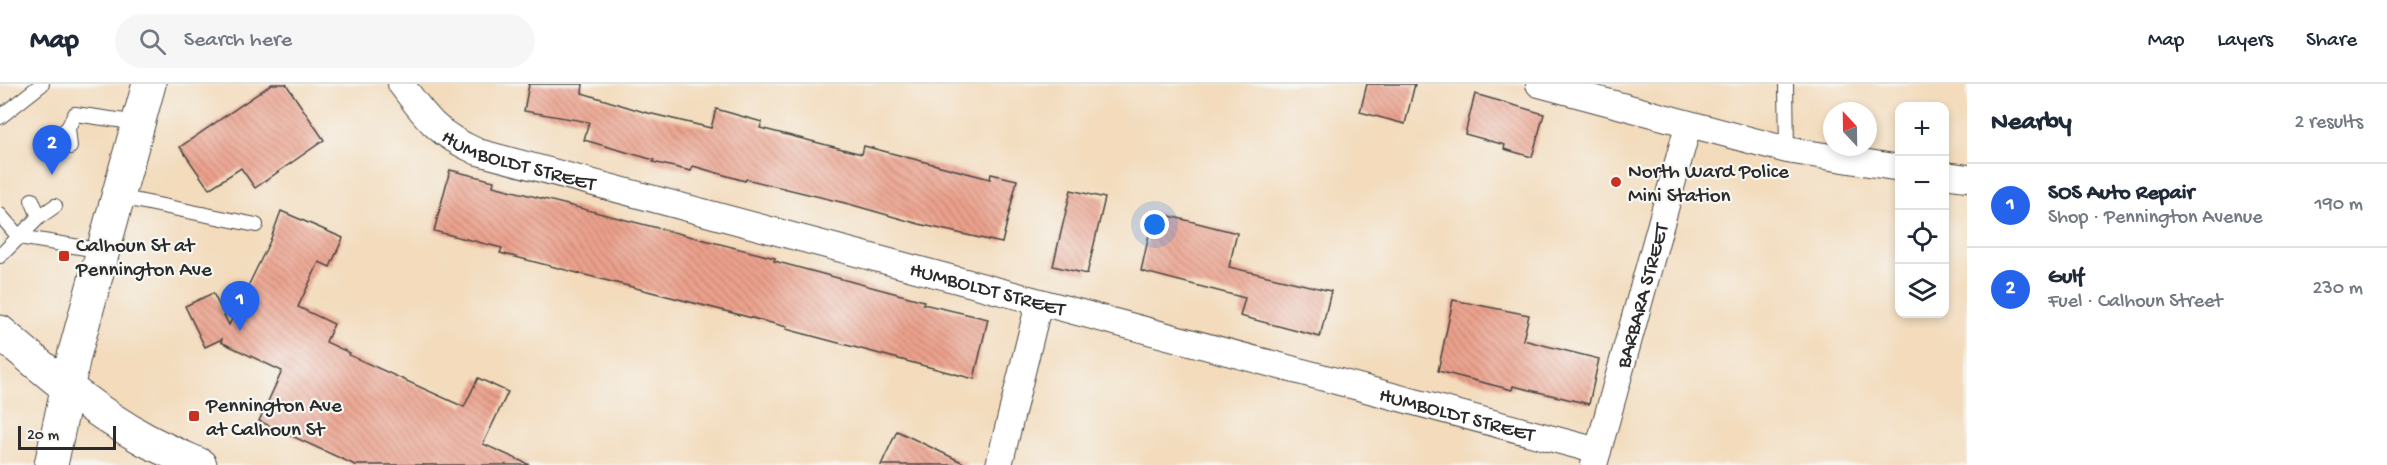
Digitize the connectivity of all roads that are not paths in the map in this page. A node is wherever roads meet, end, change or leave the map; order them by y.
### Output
1 (42, 84) edge
2 (149, 84) edge
3 (401, 84) edge
4 (1539, 84) edge
5 (1786, 84) edge
6 (0, 117) edge
7 (139, 123) junction
8 (1688, 126) junction
9 (68, 128) junction
10 (50, 142) dead end
11 (70, 147) dead end
12 (1787, 150) junction
13 (1895, 167) edge
14 (1949, 176) edge
15 (1967, 178) edge
16 (119, 197) junction
17 (32, 200) dead end
18 (55, 206) dead end
19 (0, 215) edge
20 (39, 217) junction
21 (256, 225) dead end
22 (19, 237) junction
23 (104, 251) junction
24 (0, 256) edge
25 (1039, 303) junction
26 (0, 332) edge
27 (67, 388) junction
28 (1596, 458) edge
29 (51, 465) edge
30 (200, 465) edge
31 (999, 465) edge

1 - 6 lane
2 - 7 main road
3 - 25 street, HUMBOLDT STREET
4 - 8 street
5 - 12 lane
7 - 9 lane
7 - 16 main road
8 - 12 street
8 - 28 street, BARBARA STREET
9 - 10 lane
9 - 11 lane
12 - 13 street
14 - 15 street
16 - 21 lane
16 - 23 main road
17 - 20 lane
18 - 20 lane
19 - 22 lane
20 - 22 lane
22 - 23 lane
22 - 24 lane
23 - 27 main road
25 - 28 street, HUMBOLDT STREET
25 - 31 street
26 - 27 main road
27 - 29 main road
27 - 30 main road

